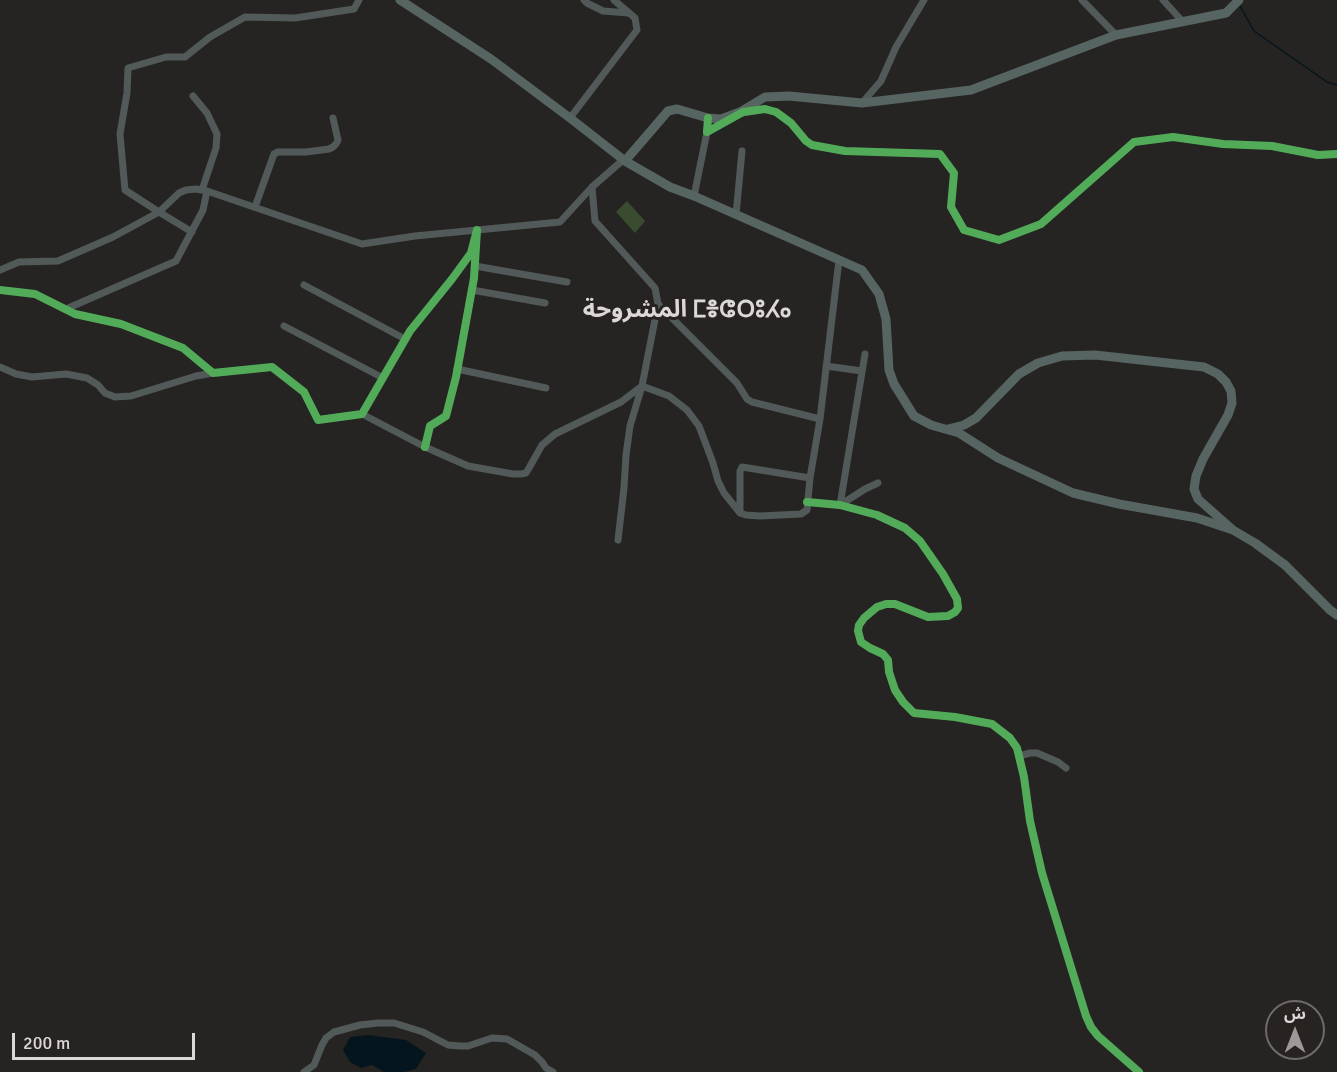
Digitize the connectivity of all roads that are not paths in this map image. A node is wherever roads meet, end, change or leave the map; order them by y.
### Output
1 (359, 0) edge
2 (400, 0) edge
3 (584, 0) edge
4 (615, 0) edge
5 (924, 0) edge
6 (1082, 0) edge
7 (1163, 0) edge
8 (1239, 0) edge
9 (628, 13) junction
10 (1183, 22) junction
11 (1116, 35) junction
12 (193, 96) dead end
13 (862, 103) junction
14 (333, 117) dead end
15 (570, 118) junction
16 (708, 118) junction
17 (707, 132) junction
18 (742, 151) dead end
19 (1337, 154) edge
20 (624, 160) junction
21 (592, 187) junction
22 (205, 191) junction
23 (694, 196) junction
24 (255, 207) junction
25 (159, 213) junction
26 (736, 214) junction
27 (477, 230) junction
28 (192, 232) junction
29 (838, 260) junction
30 (475, 266) junction
31 (0, 270) edge
32 (567, 282) dead end
33 (304, 285) dead end
34 (0, 290) edge
35 (472, 290) junction
36 (545, 303) dead end
37 (658, 304) junction
38 (66, 309) junction
39 (284, 326) dead end
40 (405, 339) junction
41 (865, 354) dead end
42 (826, 366) junction
43 (0, 367) edge
44 (457, 369) junction
45 (862, 371) junction
46 (213, 373) junction
47 (383, 378) junction
48 (642, 386) junction
49 (546, 388) dead end
50 (362, 414) junction
51 (820, 419) junction
52 (946, 429) junction
53 (425, 447) junction
54 (810, 478) junction
55 (878, 483) dead end
56 (807, 502) junction
57 (840, 505) junction
58 (740, 513) junction
59 (1233, 530) junction
60 (618, 540) dead end
61 (1337, 615) edge
62 (1019, 756) junction
63 (1066, 768) dead end
64 (304, 1072) edge
65 (553, 1072) edge
66 (1139, 1072) edge

1 - 25 street
2 - 15 main road
3 - 9 street
4 - 9 street
5 - 13 street
6 - 11 street
7 - 10 street
8 - 10 main road
9 - 15 street
10 - 11 main road
11 - 13 main road
12 - 22 street
13 - 16 main road
14 - 24 street
15 - 20 main road
16 - 17 street
16 - 20 main road
17 - 19 street
17 - 23 street
18 - 26 street
20 - 21 street
20 - 23 main road
21 - 27 street
21 - 37 street
22 - 24 street
22 - 25 street
22 - 28 street
23 - 26 main road
24 - 27 street
25 - 28 street
25 - 31 street
26 - 29 main road
27 - 30 street
27 - 40 street
28 - 38 street
29 - 42 street
29 - 52 main road
30 - 32 street
30 - 35 street
33 - 40 street
34 - 38 street
35 - 36 street
35 - 44 street
37 - 48 street
37 - 51 street
38 - 46 street
39 - 47 street
40 - 47 street
41 - 45 street
42 - 45 street
42 - 51 street
43 - 46 street
44 - 49 street
44 - 53 street
45 - 57 street
46 - 50 street
47 - 50 street
48 - 53 street
48 - 58 street
48 - 60 street
50 - 53 street
51 - 54 street
52 - 59 main road
52 - 59 main road
54 - 56 street
54 - 58 street
55 - 57 street
56 - 57 street
56 - 58 street
57 - 62 street
59 - 61 main road
62 - 63 street
62 - 66 street
64 - 65 street

